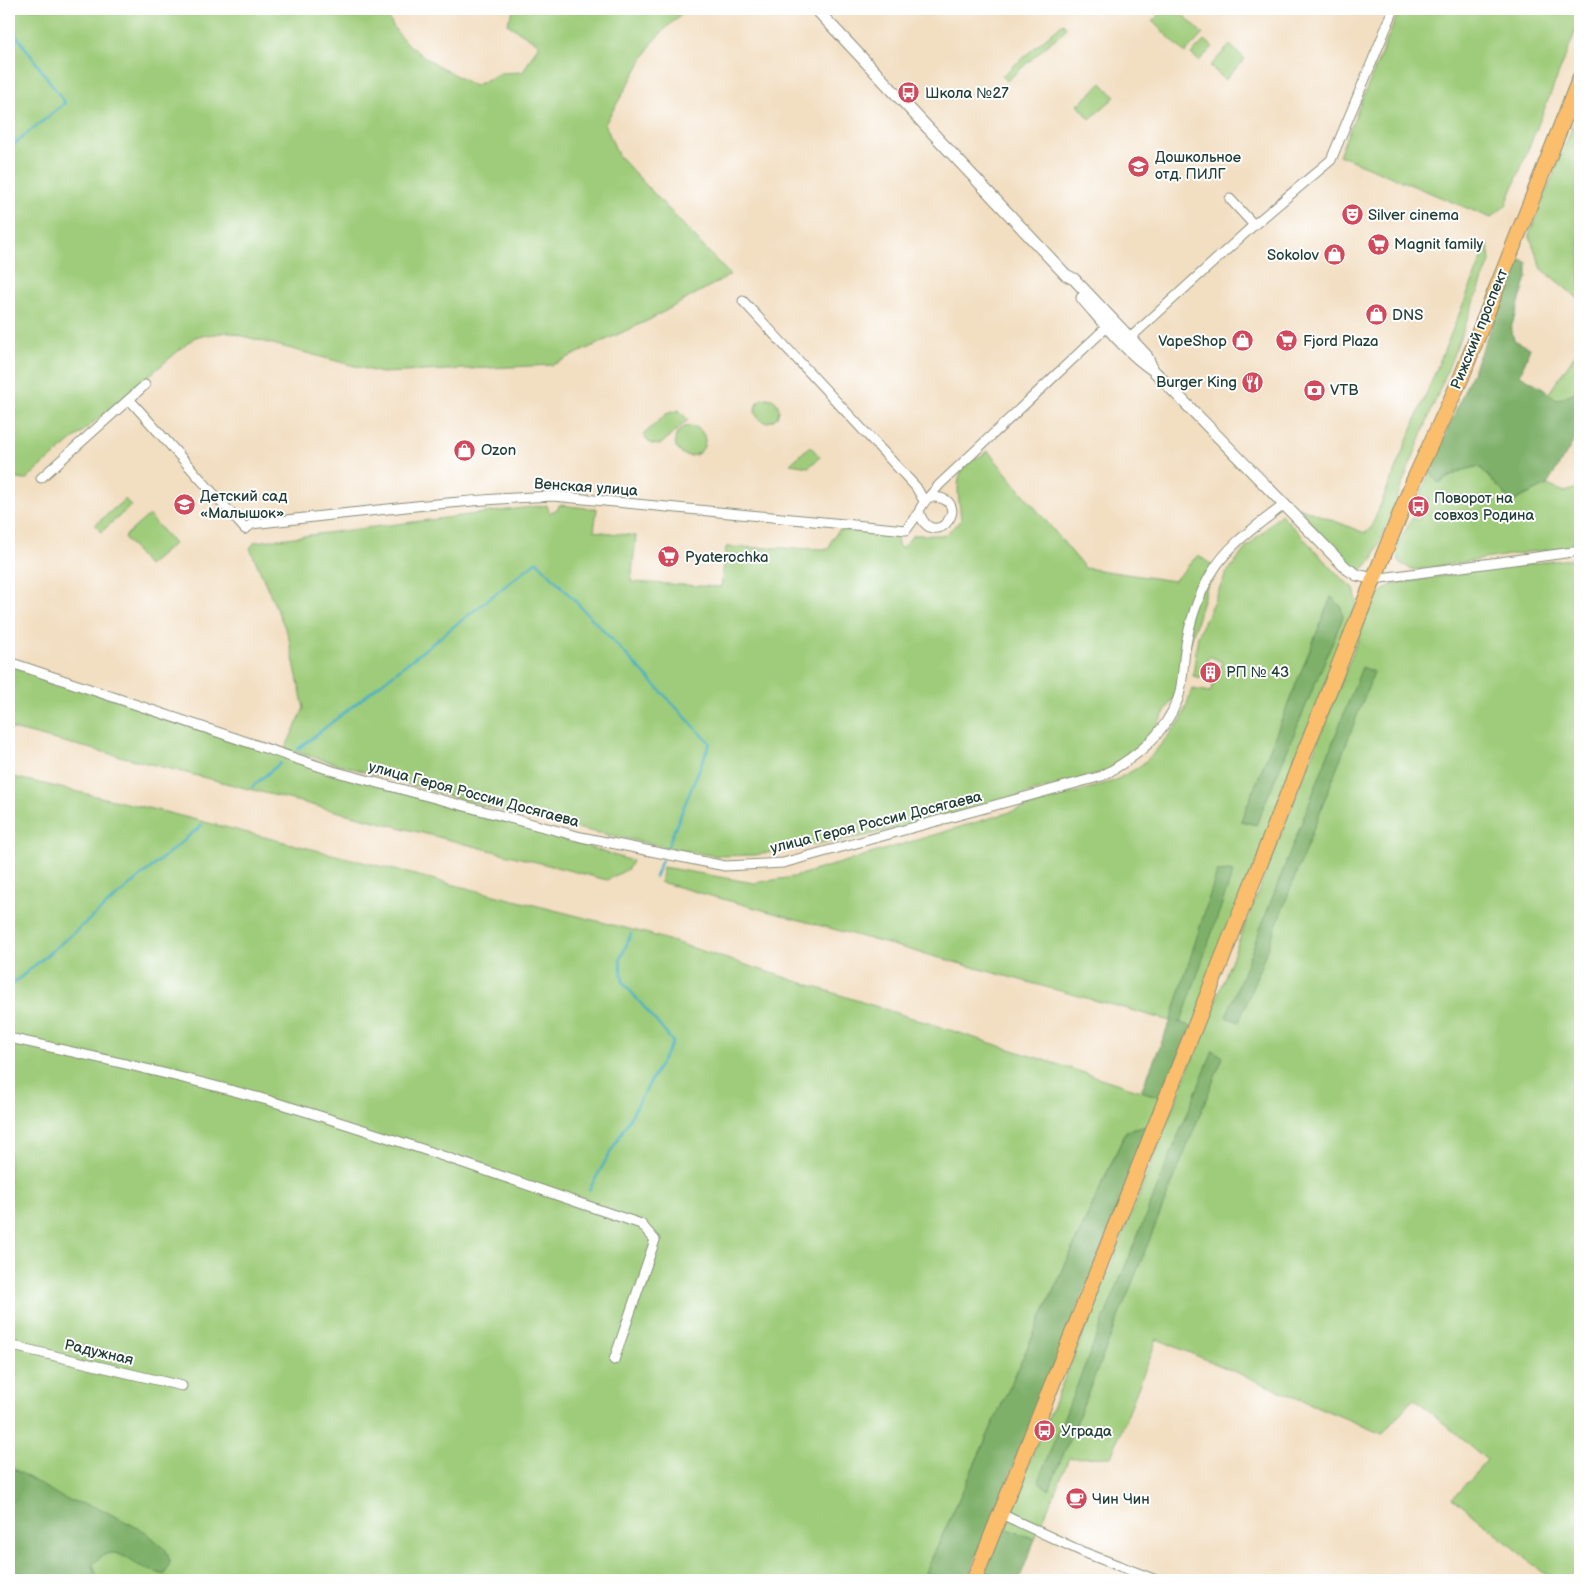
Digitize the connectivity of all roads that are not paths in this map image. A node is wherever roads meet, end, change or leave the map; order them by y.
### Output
1 (816, 9) edge
2 (1394, 9) edge
3 (1580, 78) edge
4 (1230, 199) dead end
5 (1254, 225) junction
6 (744, 300) dead end
7 (1110, 323) junction
8 (1130, 338) junction
9 (1154, 370) junction
10 (145, 385) dead end
11 (129, 399) junction
12 (41, 478) dead end
13 (927, 499) junction
14 (1284, 504) junction
15 (919, 512) junction
16 (1580, 551) edge
17 (1374, 579) junction
18 (9, 662) edge
19 (9, 1038) edge
20 (9, 1348) edge
21 (614, 1360) dead end
22 (182, 1386) dead end
23 (1001, 1514) junction
24 (974, 1580) edge
25 (1156, 1580) edge

1 - 7 street
2 - 5 street
3 - 17 highway, Рижский проспект
4 - 5 street
5 - 8 street
6 - 13 street
7 - 8 street
7 - 9 street
7 - 13 street
8 - 9 street
9 - 14 street
10 - 11 street
11 - 12 street
11 - 15 street, Венская улица
13 - 15 street
13 - 15 street
14 - 17 street
14 - 18 street, улица Героя России Досягаева
16 - 17 street
17 - 23 highway, Рижский проспект
19 - 21 street
20 - 22 street, Радужная
23 - 24 highway, Рижский проспект
23 - 25 street

